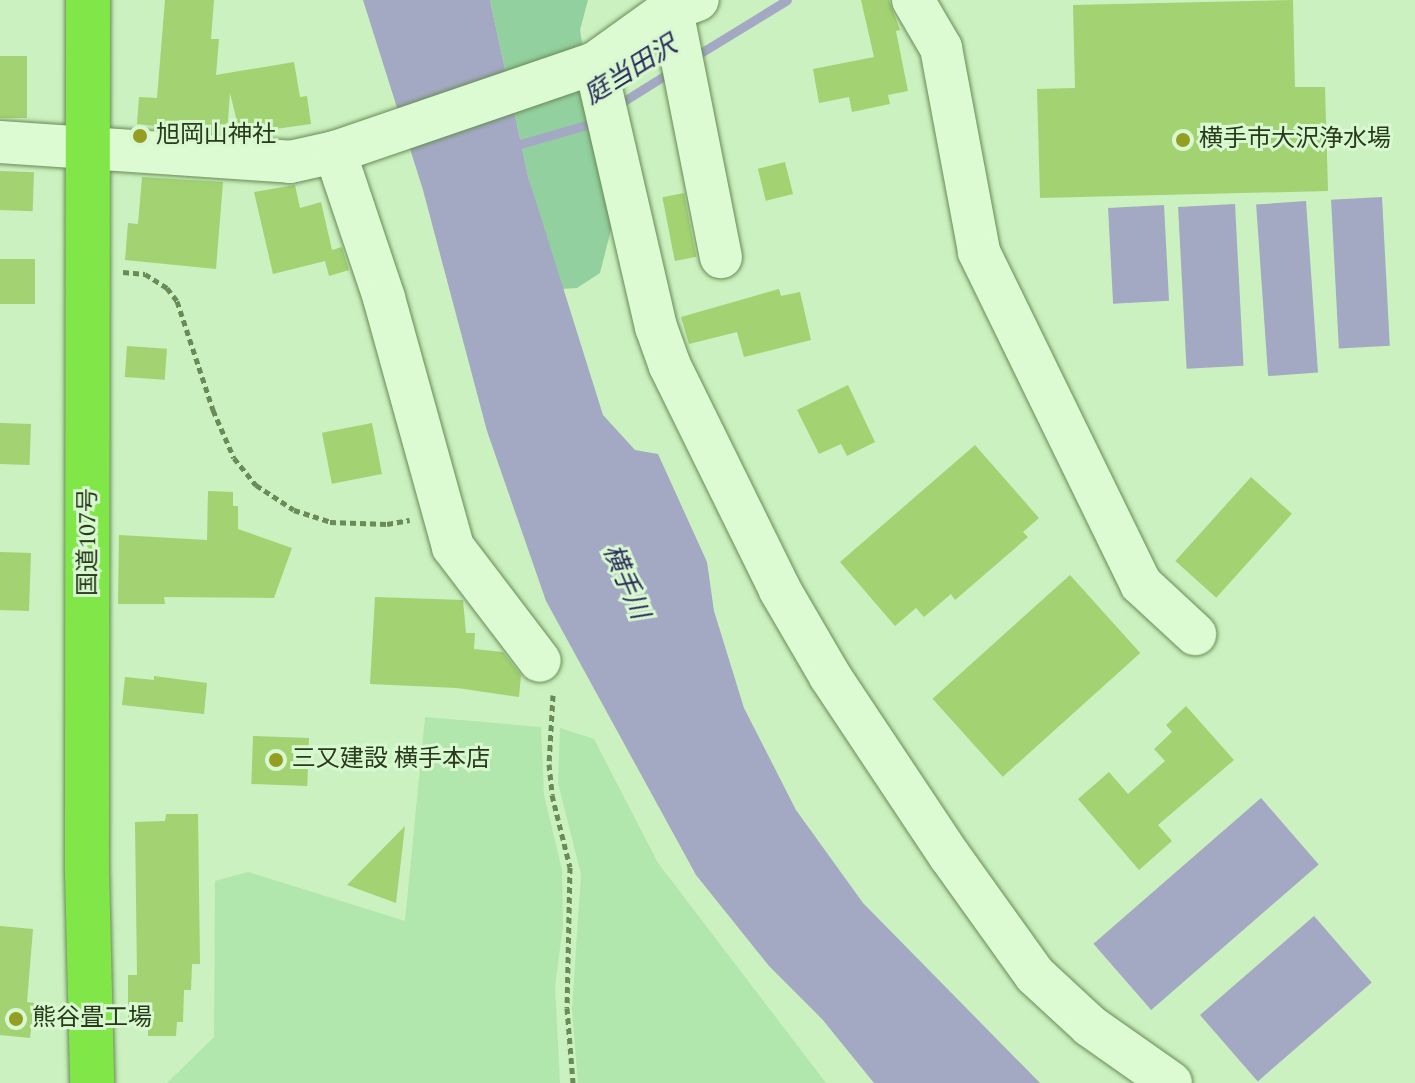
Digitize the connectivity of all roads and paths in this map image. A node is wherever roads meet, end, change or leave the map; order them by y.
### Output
1 (88, 0) edge
2 (913, 0) edge
3 (684, 35) edge
4 (598, 77) junction
5 (0, 142) edge
6 (354, 146) junction
7 (86, 147) junction
8 (721, 257) dead end
9 (87, 270) junction
10 (442, 514) junction
11 (1195, 634) dead end
12 (540, 661) joint
13 (92, 1083) edge
14 (573, 1083) edge
15 (1171, 1083) edge

1 - 7 highway, 国道107号
2 - 11 street
3 - 4 street
3 - 8 street
4 - 6 street
4 - 15 street
5 - 7 street
6 - 7 street
6 - 10 street
7 - 9 highway, 国道107号
9 - 10 path
9 - 13 highway, 国道107号
10 - 12 street
12 - 14 path

